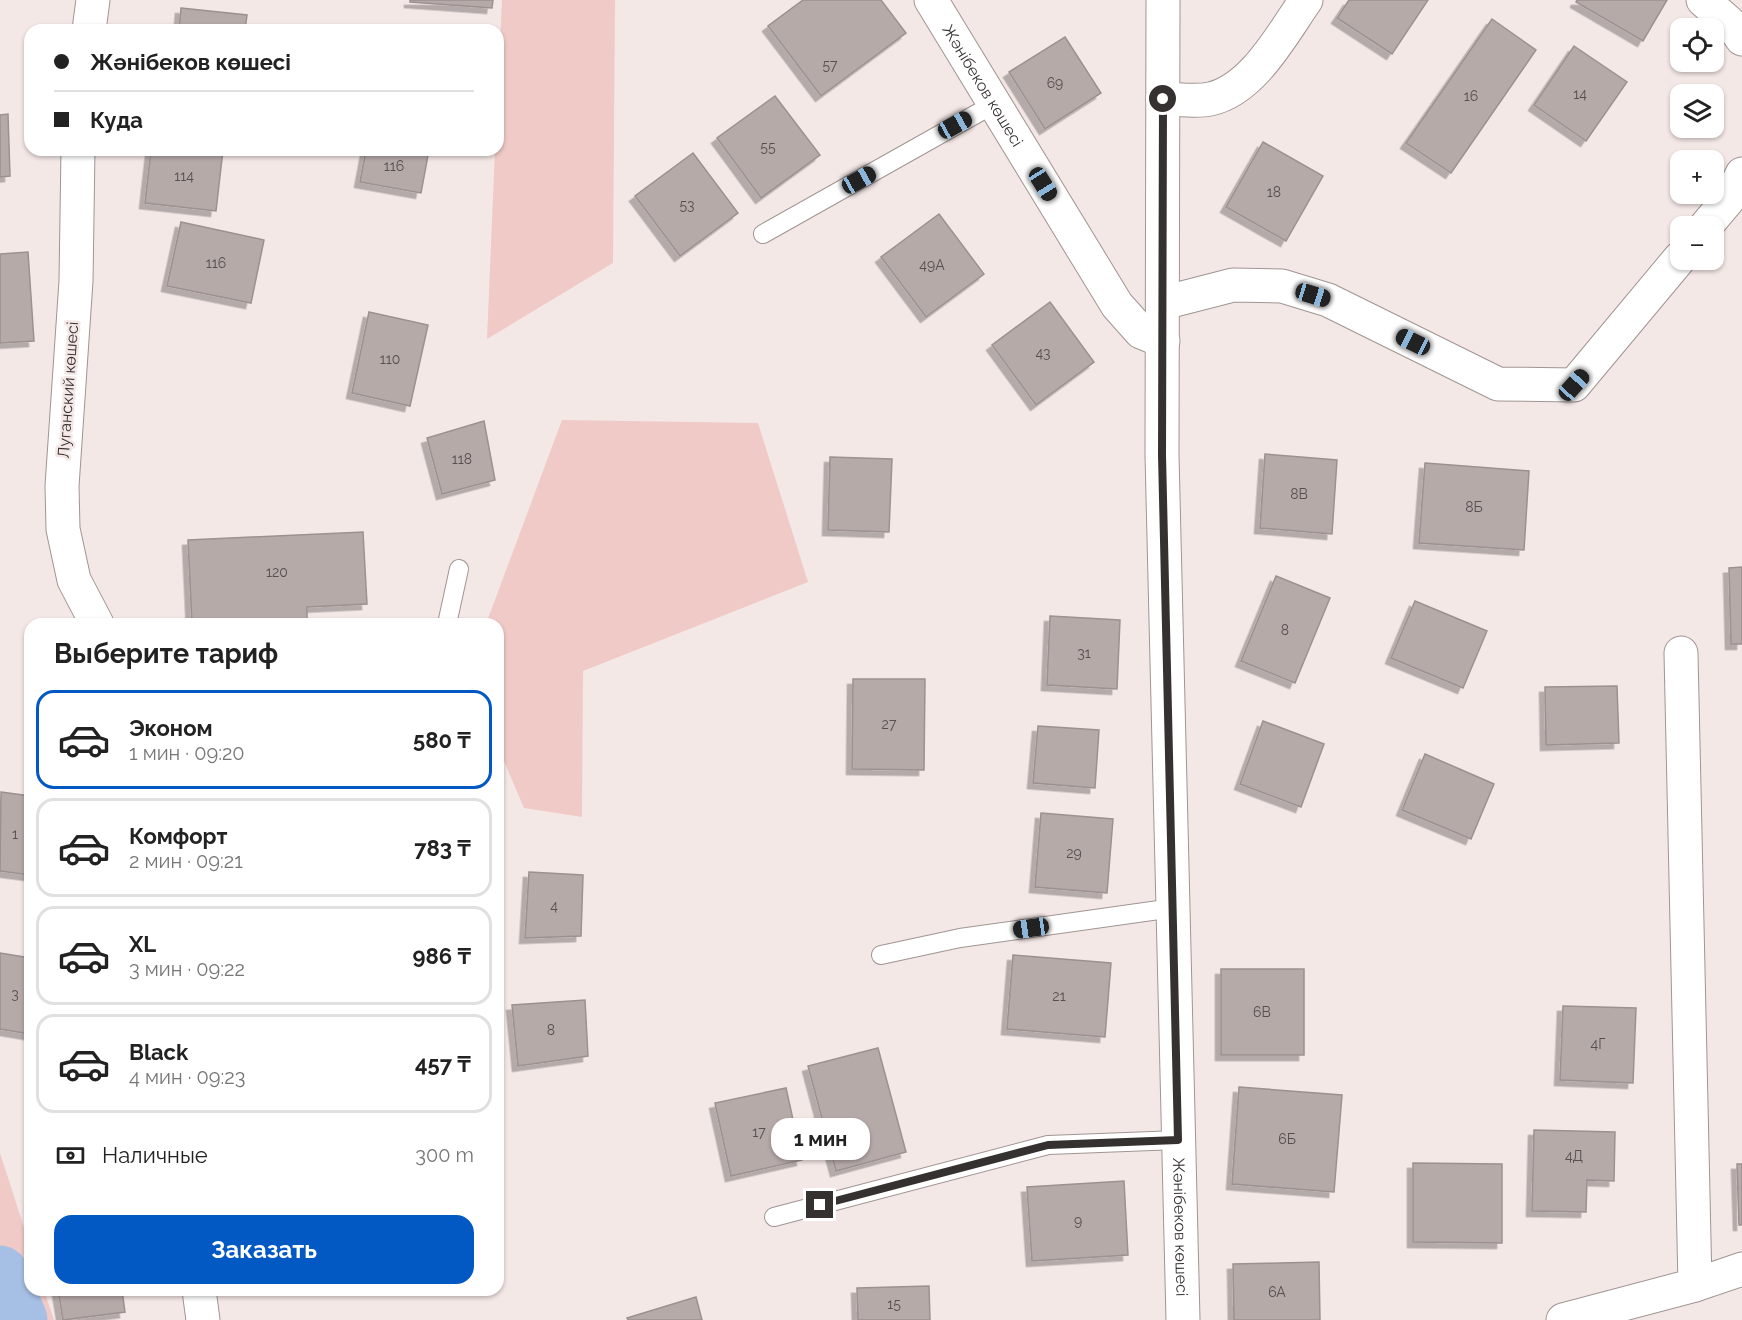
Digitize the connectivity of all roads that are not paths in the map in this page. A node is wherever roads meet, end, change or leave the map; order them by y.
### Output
1 (93, 0) edge
2 (931, 0) edge
3 (1163, 0) edge
4 (1306, 0) edge
5 (1703, 0) edge
6 (91, 24) edge
7 (1742, 39) edge
8 (1163, 99) junction
9 (994, 104) junction
10 (78, 156) edge
11 (1742, 174) edge
12 (1714, 216) edge
13 (763, 234) dead end
14 (1670, 270) edge
15 (1163, 303) junction
16 (1163, 341) junction
17 (459, 569) dead end
18 (94, 618) edge
19 (448, 618) edge
20 (1681, 652) dead end
21 (1173, 908) junction
22 (881, 955) dead end
23 (1178, 1140) junction
24 (774, 1217) dead end
25 (1742, 1269) edge
26 (1695, 1285) junction
27 (200, 1296) edge
28 (203, 1320) edge
29 (1183, 1320) edge
30 (1563, 1320) edge

1 - 6 street
2 - 9 street, Жәнібеков көшесі
3 - 8 street, Жәнібеков көшесі
4 - 8 street
5 - 7 street
8 - 15 street, Жәнібеков көшесі
9 - 13 lane
9 - 16 street, Жәнібеков көшесі
10 - 18 street, Луганский көшесі
11 - 12 street
14 - 15 street
15 - 16 street, Жәнібеков көшесі
16 - 21 street, Жәнібеков көшесі
17 - 19 lane
20 - 26 street
21 - 22 lane
21 - 23 street, Жәнібеков көшесі
23 - 24 lane
23 - 29 street, Жәнібеков көшесі
25 - 26 street
26 - 30 street
27 - 28 street

